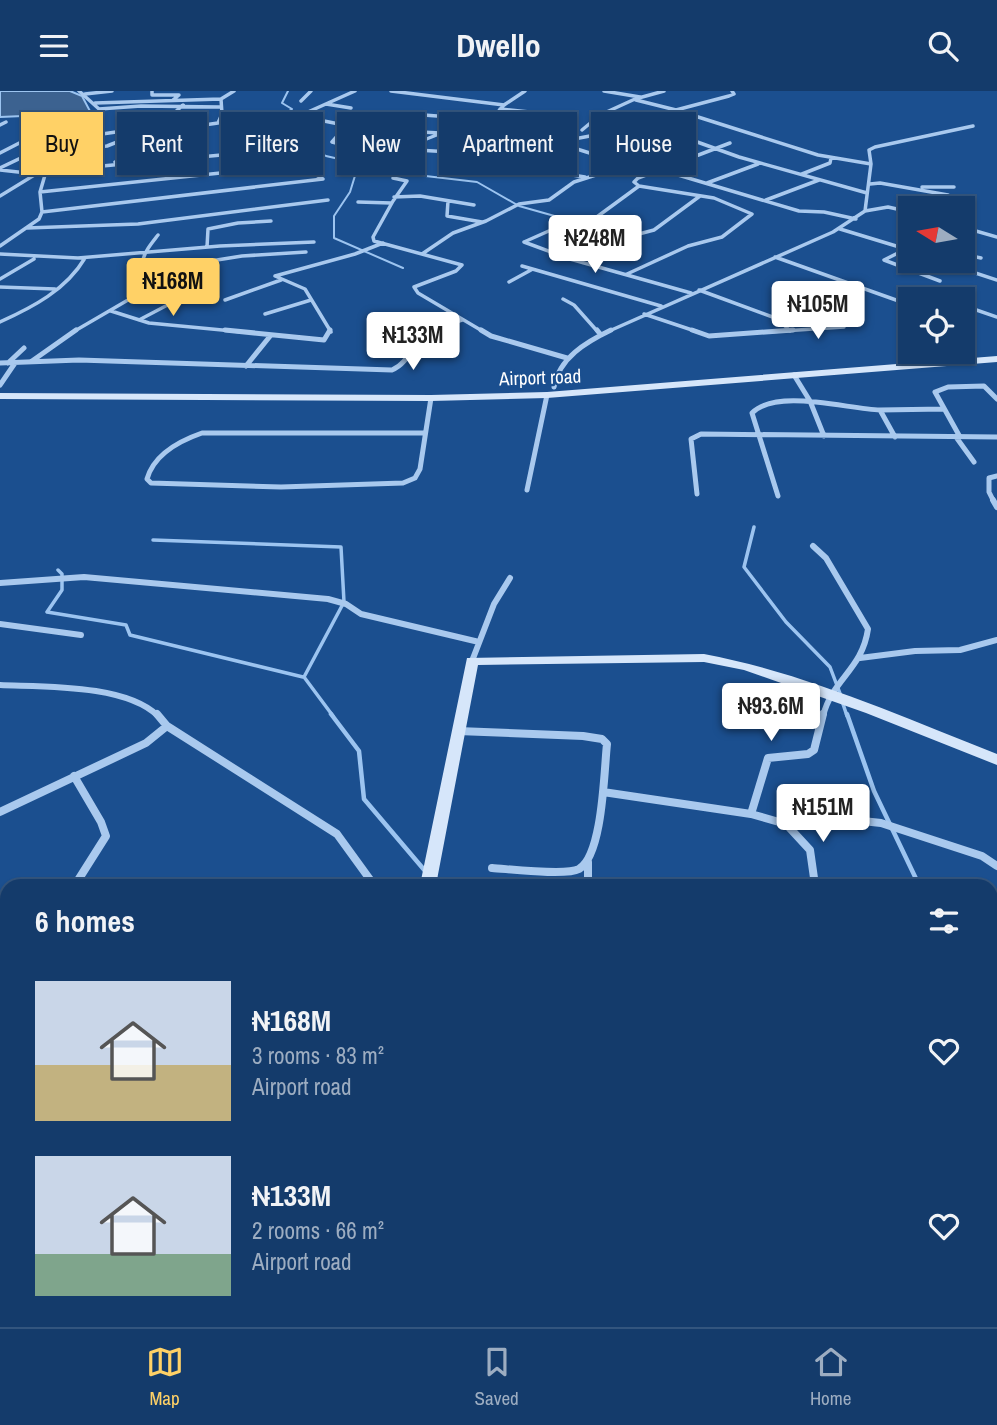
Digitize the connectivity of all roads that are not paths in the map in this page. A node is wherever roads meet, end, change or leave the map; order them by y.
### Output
1 (79, 91) edge
2 (112, 91) edge
3 (152, 91) edge
4 (234, 91) edge
5 (311, 91) edge
6 (355, 91) edge
7 (391, 91) edge
8 (525, 91) edge
9 (604, 91) edge
10 (612, 91) edge
11 (664, 91) edge
12 (744, 91) edge
13 (733, 92) edge
14 (85, 94) junction
15 (640, 97) junction
16 (221, 99) junction
17 (635, 99) junction
18 (173, 100) junction
19 (185, 100) junction
20 (301, 101) dead end
21 (95, 103) junction
22 (325, 104) junction
23 (504, 105) junction
24 (183, 107) junction
25 (220, 107) junction
26 (351, 109) dead end
27 (500, 109) junction
28 (676, 110) junction
29 (177, 112) edge
30 (221, 112) edge
31 (306, 112) edge
32 (498, 112) edge
33 (529, 112) edge
34 (607, 112) edge
35 (221, 116) edge
36 (6, 122) dead end
37 (591, 122) edge
38 (0, 125) edge
39 (973, 126) dead end
40 (582, 130) dead end
41 (696, 141) edge
42 (21, 143) edge
43 (730, 143) dead end
44 (103, 146) edge
45 (716, 148) junction
46 (0, 153) edge
47 (221, 155) edge
48 (696, 155) edge
49 (831, 158) junction
50 (21, 159) edge
51 (117, 161) edge
52 (872, 164) junction
53 (108, 165) junction
54 (772, 165) junction
55 (103, 166) edge
56 (0, 169) edge
57 (21, 171) edge
58 (221, 173) edge
59 (802, 174) junction
60 (34, 175) edge
61 (45, 175) edge
62 (318, 175) edge
63 (577, 175) edge
64 (596, 175) edge
65 (645, 175) edge
66 (679, 175) edge
67 (590, 177) junction
68 (393, 178) dead end
69 (819, 180) junction
70 (707, 183) junction
71 (639, 186) junction
72 (954, 187) dead end
73 (868, 188) junction
74 (911, 188) junction
75 (40, 192) junction
76 (948, 195) dead end
77 (0, 196) edge
78 (700, 196) junction
79 (394, 197) junction
80 (328, 200) dead end
81 (448, 201) junction
82 (766, 201) junction
83 (358, 202) dead end
84 (391, 203) junction
85 (474, 205) dead end
86 (898, 209) edge
87 (42, 212) junction
88 (865, 212) junction
89 (857, 219) junction
90 (271, 221) dead end
91 (483, 222) junction
92 (26, 228) junction
93 (839, 229) junction
94 (975, 231) edge
95 (158, 235) dead end
96 (997, 237) edge
97 (314, 242) dead end
98 (383, 243) junction
99 (0, 244) edge
100 (898, 246) edge
101 (208, 247) junction
102 (306, 252) dead end
103 (0, 254) edge
104 (422, 254) junction
105 (898, 254) edge
106 (142, 255) junction
107 (775, 257) junction
108 (975, 257) edge
109 (34, 258) junction
110 (85, 258) junction
111 (981, 258) dead end
112 (570, 259) junction
113 (522, 266) dead end
114 (898, 266) edge
115 (531, 270) junction
116 (142, 272) junction
117 (918, 273) edge
118 (975, 273) edge
119 (627, 274) junction
120 (0, 279) edge
121 (281, 280) junction
122 (997, 280) edge
123 (940, 281) dead end
124 (509, 282) dead end
125 (0, 287) edge
126 (56, 289) junction
127 (196, 290) dead end
128 (699, 290) junction
129 (692, 293) junction
130 (564, 299) dead end
131 (225, 300) dead end
132 (311, 300) junction
133 (898, 300) edge
134 (662, 306) junction
135 (975, 309) edge
136 (111, 311) junction
137 (265, 314) dead end
138 (644, 314) junction
139 (997, 317) edge
140 (138, 320) junction
141 (462, 320) junction
142 (0, 322) edge
143 (844, 327) dead end
144 (790, 331) junction
145 (271, 335) junction
146 (601, 335) junction
147 (24, 348) dead end
148 (975, 351) edge
149 (997, 352) edge
150 (567, 358) junction
151 (898, 358) edge
152 (997, 359) edge
153 (32, 362) junction
154 (0, 363) edge
155 (7, 363) junction
156 (15, 363) junction
157 (246, 366) junction
158 (794, 375) junction
159 (706, 379) junction
160 (0, 387) edge
161 (550, 391) junction
162 (179, 394) junction
163 (0, 396) edge
164 (431, 398) junction
165 (997, 399) edge
166 (810, 401) junction
167 (944, 409) junction
168 (880, 410) junction
169 (423, 433) junction
170 (760, 435) junction
171 (824, 436) junction
172 (895, 437) junction
173 (958, 437) junction
174 (997, 437) edge
175 (974, 462) dead end
176 (997, 476) edge
177 (527, 490) dead end
178 (697, 494) dead end
179 (778, 496) dead end
180 (997, 507) edge
181 (813, 546) dead end
182 (510, 578) dead end
183 (0, 583) edge
184 (0, 624) edge
185 (81, 635) dead end
186 (997, 640) edge
187 (479, 642) junction
188 (860, 658) junction
189 (472, 661) junction
190 (0, 684) edge
191 (828, 696) junction
192 (167, 726) junction
193 (457, 731) junction
194 (997, 760) edge
195 (74, 776) junction
196 (603, 792) junction
197 (0, 812) edge
198 (751, 814) junction
199 (786, 824) junction
200 (588, 862) junction
201 (997, 866) edge
202 (492, 868) dead end
203 (79, 879) edge
204 (369, 879) edge
205 (429, 879) edge
206 (588, 879) edge
207 (814, 879) edge

1 - 14 street
2 - 14 street
3 - 18 street
4 - 16 street
5 - 20 street
6 - 22 street
7 - 23 street
8 - 23 street
9 - 10 street
10 - 15 street
11 - 15 street
12 - 13 street
13 - 28 street
14 - 21 street
15 - 17 street
16 - 19 street
16 - 25 street
17 - 28 street
17 - 34 street
18 - 19 street
18 - 21 street
19 - 24 street
21 - 24 street
22 - 26 street
22 - 31 street
23 - 27 street
24 - 25 street
24 - 29 street
25 - 30 street
27 - 32 street
27 - 33 street
28 - 49 street
35 - 44 street
36 - 38 street
37 - 40 street
39 - 52 street
41 - 45 street
42 - 46 street
43 - 45 street
45 - 48 street
45 - 54 street
47 - 53 street
49 - 52 street
49 - 59 street
50 - 56 street
51 - 53 street
52 - 73 street
53 - 55 street
54 - 59 street
54 - 70 street
56 - 57 street
58 - 75 street
59 - 69 street
60 - 77 street
61 - 75 street
62 - 87 street
63 - 67 street
64 - 67 street
65 - 71 street
66 - 70 street
67 - 91 street
68 - 79 street
69 - 73 street
69 - 82 street
70 - 82 street
71 - 78 street
71 - 112 street
72 - 74 street
73 - 74 street
73 - 88 street
74 - 76 street
75 - 87 street
78 - 112 street
78 - 119 street
79 - 81 street
79 - 84 street
80 - 92 street
81 - 85 street
81 - 91 street
82 - 89 street
83 - 84 street
84 - 98 street
86 - 88 street
87 - 92 street
88 - 89 street
89 - 93 street
90 - 101 street
91 - 104 street
92 - 99 street
93 - 100 street
93 - 107 street
94 - 96 street
95 - 106 street
97 - 101 street
98 - 104 street
98 - 121 street
101 - 106 street
102 - 116 street
103 - 109 street
104 - 141 street
105 - 114 street
106 - 110 street
106 - 116 street
107 - 128 street
107 - 133 street
108 - 111 street
109 - 110 street
109 - 120 street
110 - 126 street
112 - 119 street
113 - 115 street
115 - 124 street
115 - 134 street
116 - 136 street
117 - 123 street
118 - 122 street
119 - 129 street
121 - 131 street
121 - 132 street
125 - 126 street
126 - 142 street
127 - 140 street
128 - 129 street
128 - 144 street
129 - 134 street
130 - 146 street
132 - 137 street
132 - 145 street
134 - 138 street
135 - 139 street
136 - 140 street
136 - 153 street
138 - 144 street
138 - 146 street
140 - 145 street
141 - 150 street
141 - 157 street
143 - 144 street
145 - 157 street
146 - 150 street
147 - 155 street
148 - 149 main road, Airport road
150 - 161 street
151 - 159 main road, Airport road
152 - 158 main road, Airport road
153 - 156 street
153 - 157 street
154 - 155 street
155 - 156 street
156 - 160 street
158 - 159 main road, Airport road
158 - 166 street
159 - 161 main road, Airport road
160 - 162 main road, Airport road
161 - 162 main road, Airport road
161 - 164 main road, Airport road
161 - 177 street
162 - 163 main road, Airport road
162 - 164 main road, Airport road
164 - 169 street
165 - 167 street
166 - 168 street
166 - 170 street
166 - 171 street
167 - 168 street
167 - 173 street
168 - 172 street
169 - 169 street
170 - 171 street
170 - 178 street
170 - 179 street
171 - 172 street
172 - 173 street
173 - 174 street
173 - 175 street
176 - 180 street
181 - 188 street
182 - 187 street
183 - 187 street
184 - 185 street
186 - 188 street
187 - 189 street
188 - 191 street
189 - 191 main road
189 - 193 main road
190 - 192 street
191 - 194 main road
191 - 198 street
192 - 195 street
192 - 204 street
193 - 196 street
193 - 205 main road
195 - 197 street
195 - 203 street
196 - 198 street
196 - 200 street
198 - 199 street
199 - 201 street
199 - 207 street
200 - 202 street
200 - 206 street

